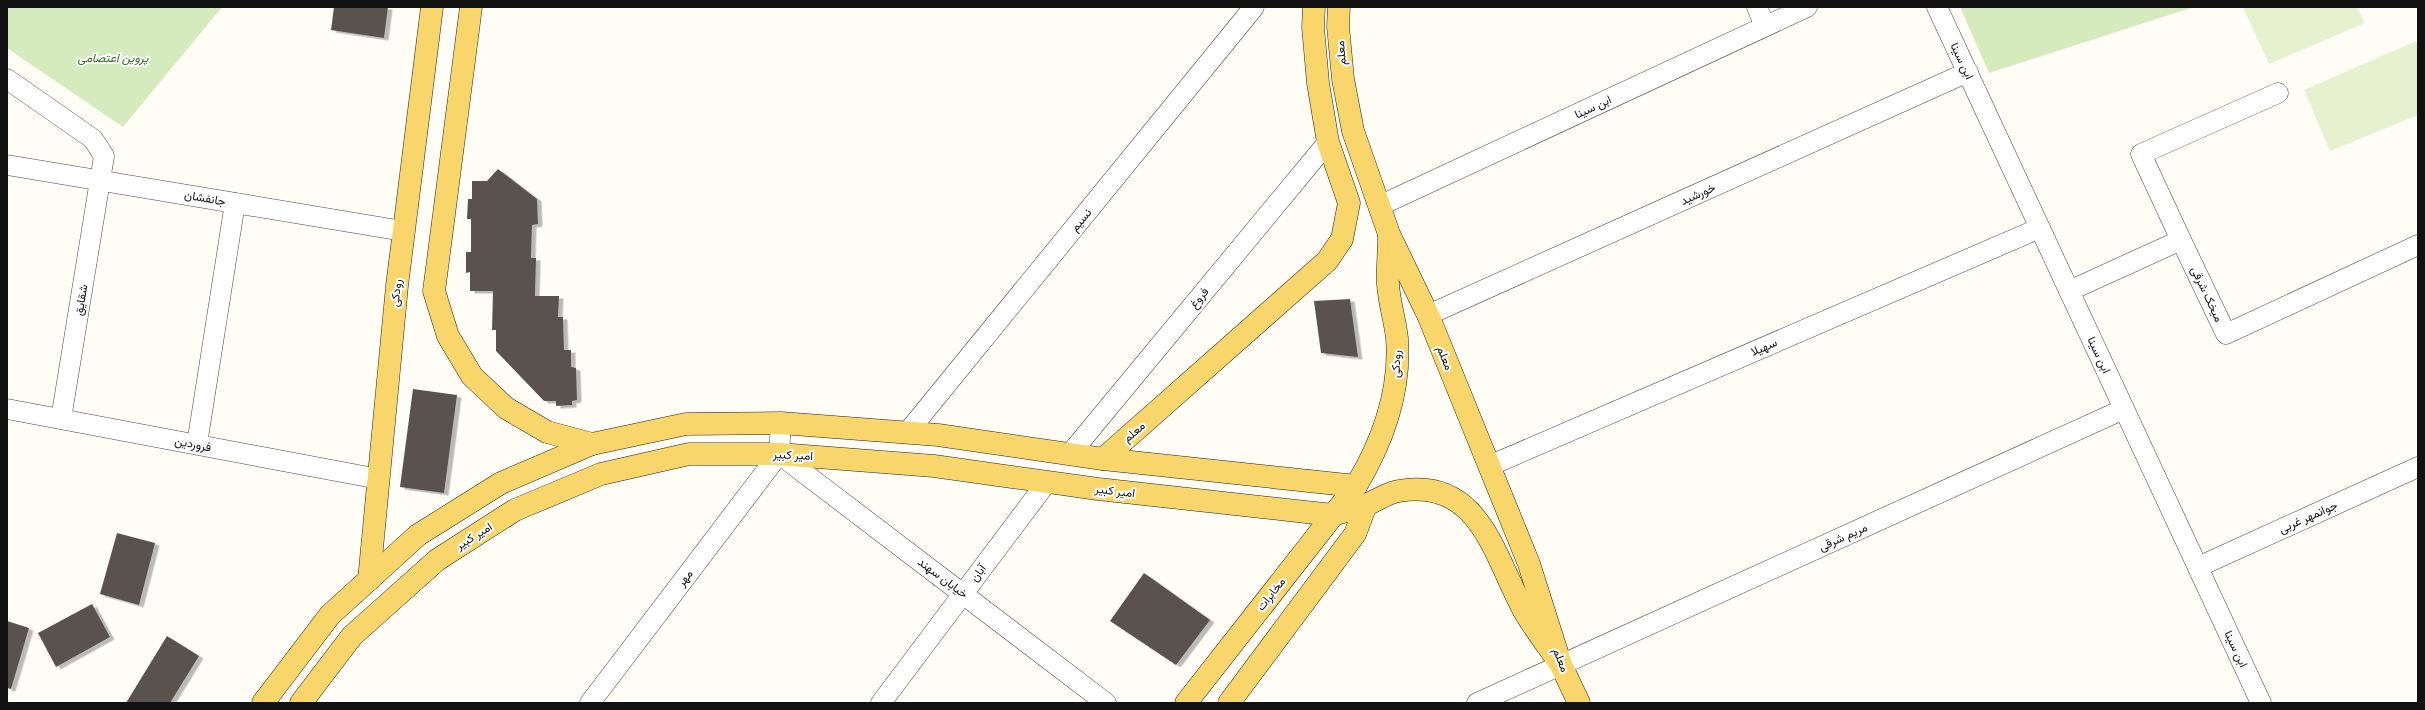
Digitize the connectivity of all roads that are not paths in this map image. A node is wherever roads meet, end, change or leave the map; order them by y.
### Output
1 (432, 7) edge
2 (471, 7) edge
3 (1254, 7) edge
4 (1314, 7) edge
5 (1339, 7) edge
6 (1757, 7) edge
7 (1807, 7) edge
8 (1937, 7) edge
9 (1765, 26) junction
10 (1968, 72) junction
11 (7, 79) edge
12 (2278, 93) dead end
13 (1328, 142) junction
14 (7, 164) edge
15 (101, 180) junction
16 (235, 203) junction
17 (1379, 206) junction
18 (2040, 228) junction
19 (403, 231) junction
20 (1390, 234) junction
21 (2182, 240) junction
22 (2418, 245) edge
23 (2069, 291) junction
24 (1428, 315) junction
25 (7, 409) edge
26 (2124, 409) junction
27 (61, 419) junction
28 (781, 423) junction
29 (907, 433) junction
30 (197, 444) junction
31 (592, 444) junction
32 (779, 454) junction
33 (1070, 454) junction
34 (1103, 459) junction
35 (1489, 466) junction
36 (2418, 467) edge
37 (379, 479) junction
38 (1047, 482) junction
39 (1098, 489) junction
40 (1361, 495) junction
41 (1333, 515) junction
42 (2198, 567) junction
43 (369, 580) junction
44 (963, 594) junction
45 (1561, 665) junction
46 (263, 703) edge
47 (301, 703) edge
48 (590, 703) edge
49 (881, 703) edge
50 (1106, 703) edge
51 (1186, 703) edge
52 (1229, 703) edge
53 (1477, 703) edge
54 (1579, 703) edge
55 (2261, 703) edge

1 - 19 main road, رودکى
2 - 31 main road
3 - 29 street, نسیم
4 - 13 main road, معلم
5 - 17 main road, معلم
6 - 9 street
7 - 9 street, ابن سینا
8 - 10 street, ابن سینا
9 - 17 street, ابن سینا
10 - 18 street, ابن سینا
10 - 24 street, خورشید
11 - 15 street, شقایق
12 - 21 street
13 - 33 street, فروغ
13 - 34 main road, معلم
14 - 15 street, جانفشان
15 - 16 street, جانفشان
15 - 27 street, شقایق
16 - 19 street, جانفشان
16 - 30 street
17 - 20 main road, معلم
18 - 23 street, ابن سینا
18 - 35 street, سهیلا
19 - 37 main road, رودکى
20 - 24 main road, معلم
20 - 40 main road, رودکی
21 - 22 street, میخک شرقی
21 - 23 street
23 - 26 street, ابن سینا
24 - 35 main road, معلم
25 - 27 street, فروردین
26 - 42 street, ابن سینا
26 - 45 street, مریم شرقی
27 - 30 street, فروردین
28 - 29 main road
28 - 31 main road
28 - 32 street
29 - 33 main road
30 - 37 street, فروردین
31 - 43 main road
32 - 38 main road, امیر کبیر
32 - 44 street, خیابان سهند
32 - 47 main road, امیر کبیر
32 - 48 street, مهر
33 - 34 main road
34 - 39 main road
34 - 40 main road
35 - 45 main road, معلم
36 - 42 street, جوانمهر غربی
37 - 43 main road, رودکى
38 - 39 main road, امیر کبیر
38 - 44 street, آبان
39 - 41 main road, امیر کبیر
40 - 41 main road, مخابرات
40 - 45 main road
40 - 52 main road
41 - 51 main road, مخابرات
42 - 55 street, ابن سینا
43 - 46 main road
44 - 49 street, آبان
44 - 50 street, خیابان سهند
45 - 53 street, مریم شرقی
45 - 54 main road, معلم

